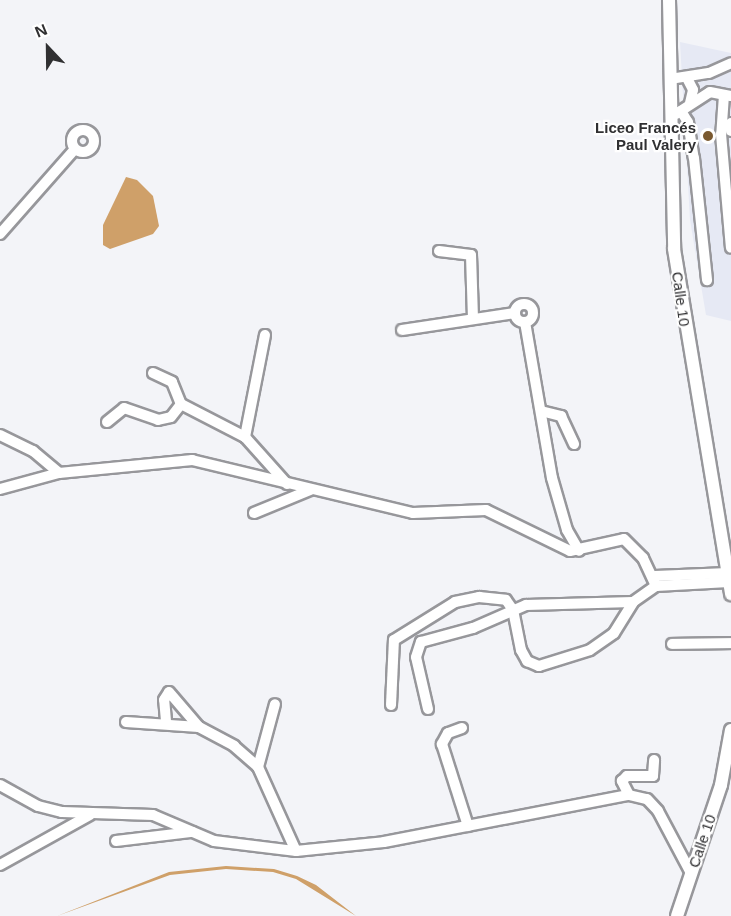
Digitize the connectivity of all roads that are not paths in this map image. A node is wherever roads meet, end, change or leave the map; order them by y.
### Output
1 (669, 0) edge
2 (728, 68) edge
3 (687, 78) junction
4 (670, 79) junction
5 (728, 96) edge
6 (680, 111) junction
7 (731, 123) edge
8 (731, 131) edge
9 (75, 149) dead end
10 (0, 234) edge
11 (731, 248) edge
12 (439, 251) dead end
13 (707, 280) dead end
14 (515, 313) junction
15 (473, 317) junction
16 (525, 322) junction
17 (402, 330) dead end
18 (265, 334) dead end
19 (153, 373) dead end
20 (181, 404) junction
21 (541, 411) junction
22 (107, 422) dead end
23 (0, 435) edge
24 (245, 437) junction
25 (574, 444) dead end
26 (59, 473) junction
27 (288, 485) junction
28 (0, 489) edge
29 (310, 490) junction
30 (255, 513) dead end
31 (579, 551) junction
32 (655, 581) junction
33 (729, 583) edge
34 (633, 602) junction
35 (513, 610) junction
36 (731, 643) edge
37 (672, 644) dead end
38 (275, 704) dead end
39 (391, 705) dead end
40 (428, 709) dead end
41 (166, 721) junction
42 (126, 722) dead end
43 (199, 727) junction
44 (462, 728) dead end
45 (731, 730) edge
46 (654, 760) dead end
47 (258, 767) junction
48 (0, 785) edge
49 (629, 795) junction
50 (90, 815) junction
51 (468, 826) junction
52 (192, 832) junction
53 (116, 841) dead end
54 (296, 851) junction
55 (0, 865) edge
56 (691, 873) junction
57 (677, 916) edge

1 - 4 main road, Calle 10
2 - 3 lane
3 - 4 lane
3 - 6 lane
4 - 6 main road, Calle 10
5 - 6 lane
5 - 11 lane
6 - 13 lane
6 - 33 main road, Calle 10
7 - 8 lane
9 - 10 lane
12 - 15 lane
14 - 15 lane
14 - 16 lane
14 - 16 lane
15 - 17 lane
16 - 21 lane
18 - 24 lane
19 - 20 lane
20 - 22 lane
20 - 24 lane
21 - 25 lane
21 - 31 lane
23 - 26 lane
24 - 27 lane
26 - 27 lane
26 - 28 lane
27 - 29 lane
29 - 30 lane
29 - 31 lane
31 - 32 lane
32 - 33 lane
32 - 34 lane
34 - 35 lane
34 - 35 lane
35 - 39 lane
35 - 40 lane
36 - 37 lane
38 - 47 lane
41 - 42 lane
41 - 43 lane
41 - 43 lane
43 - 47 lane
44 - 51 lane
45 - 56 main road, Calle 10
46 - 49 lane
47 - 54 lane
48 - 50 lane
49 - 51 lane
49 - 56 lane
50 - 52 lane
50 - 55 lane
51 - 54 lane
52 - 53 lane
52 - 54 lane
56 - 57 main road, Calle 10

